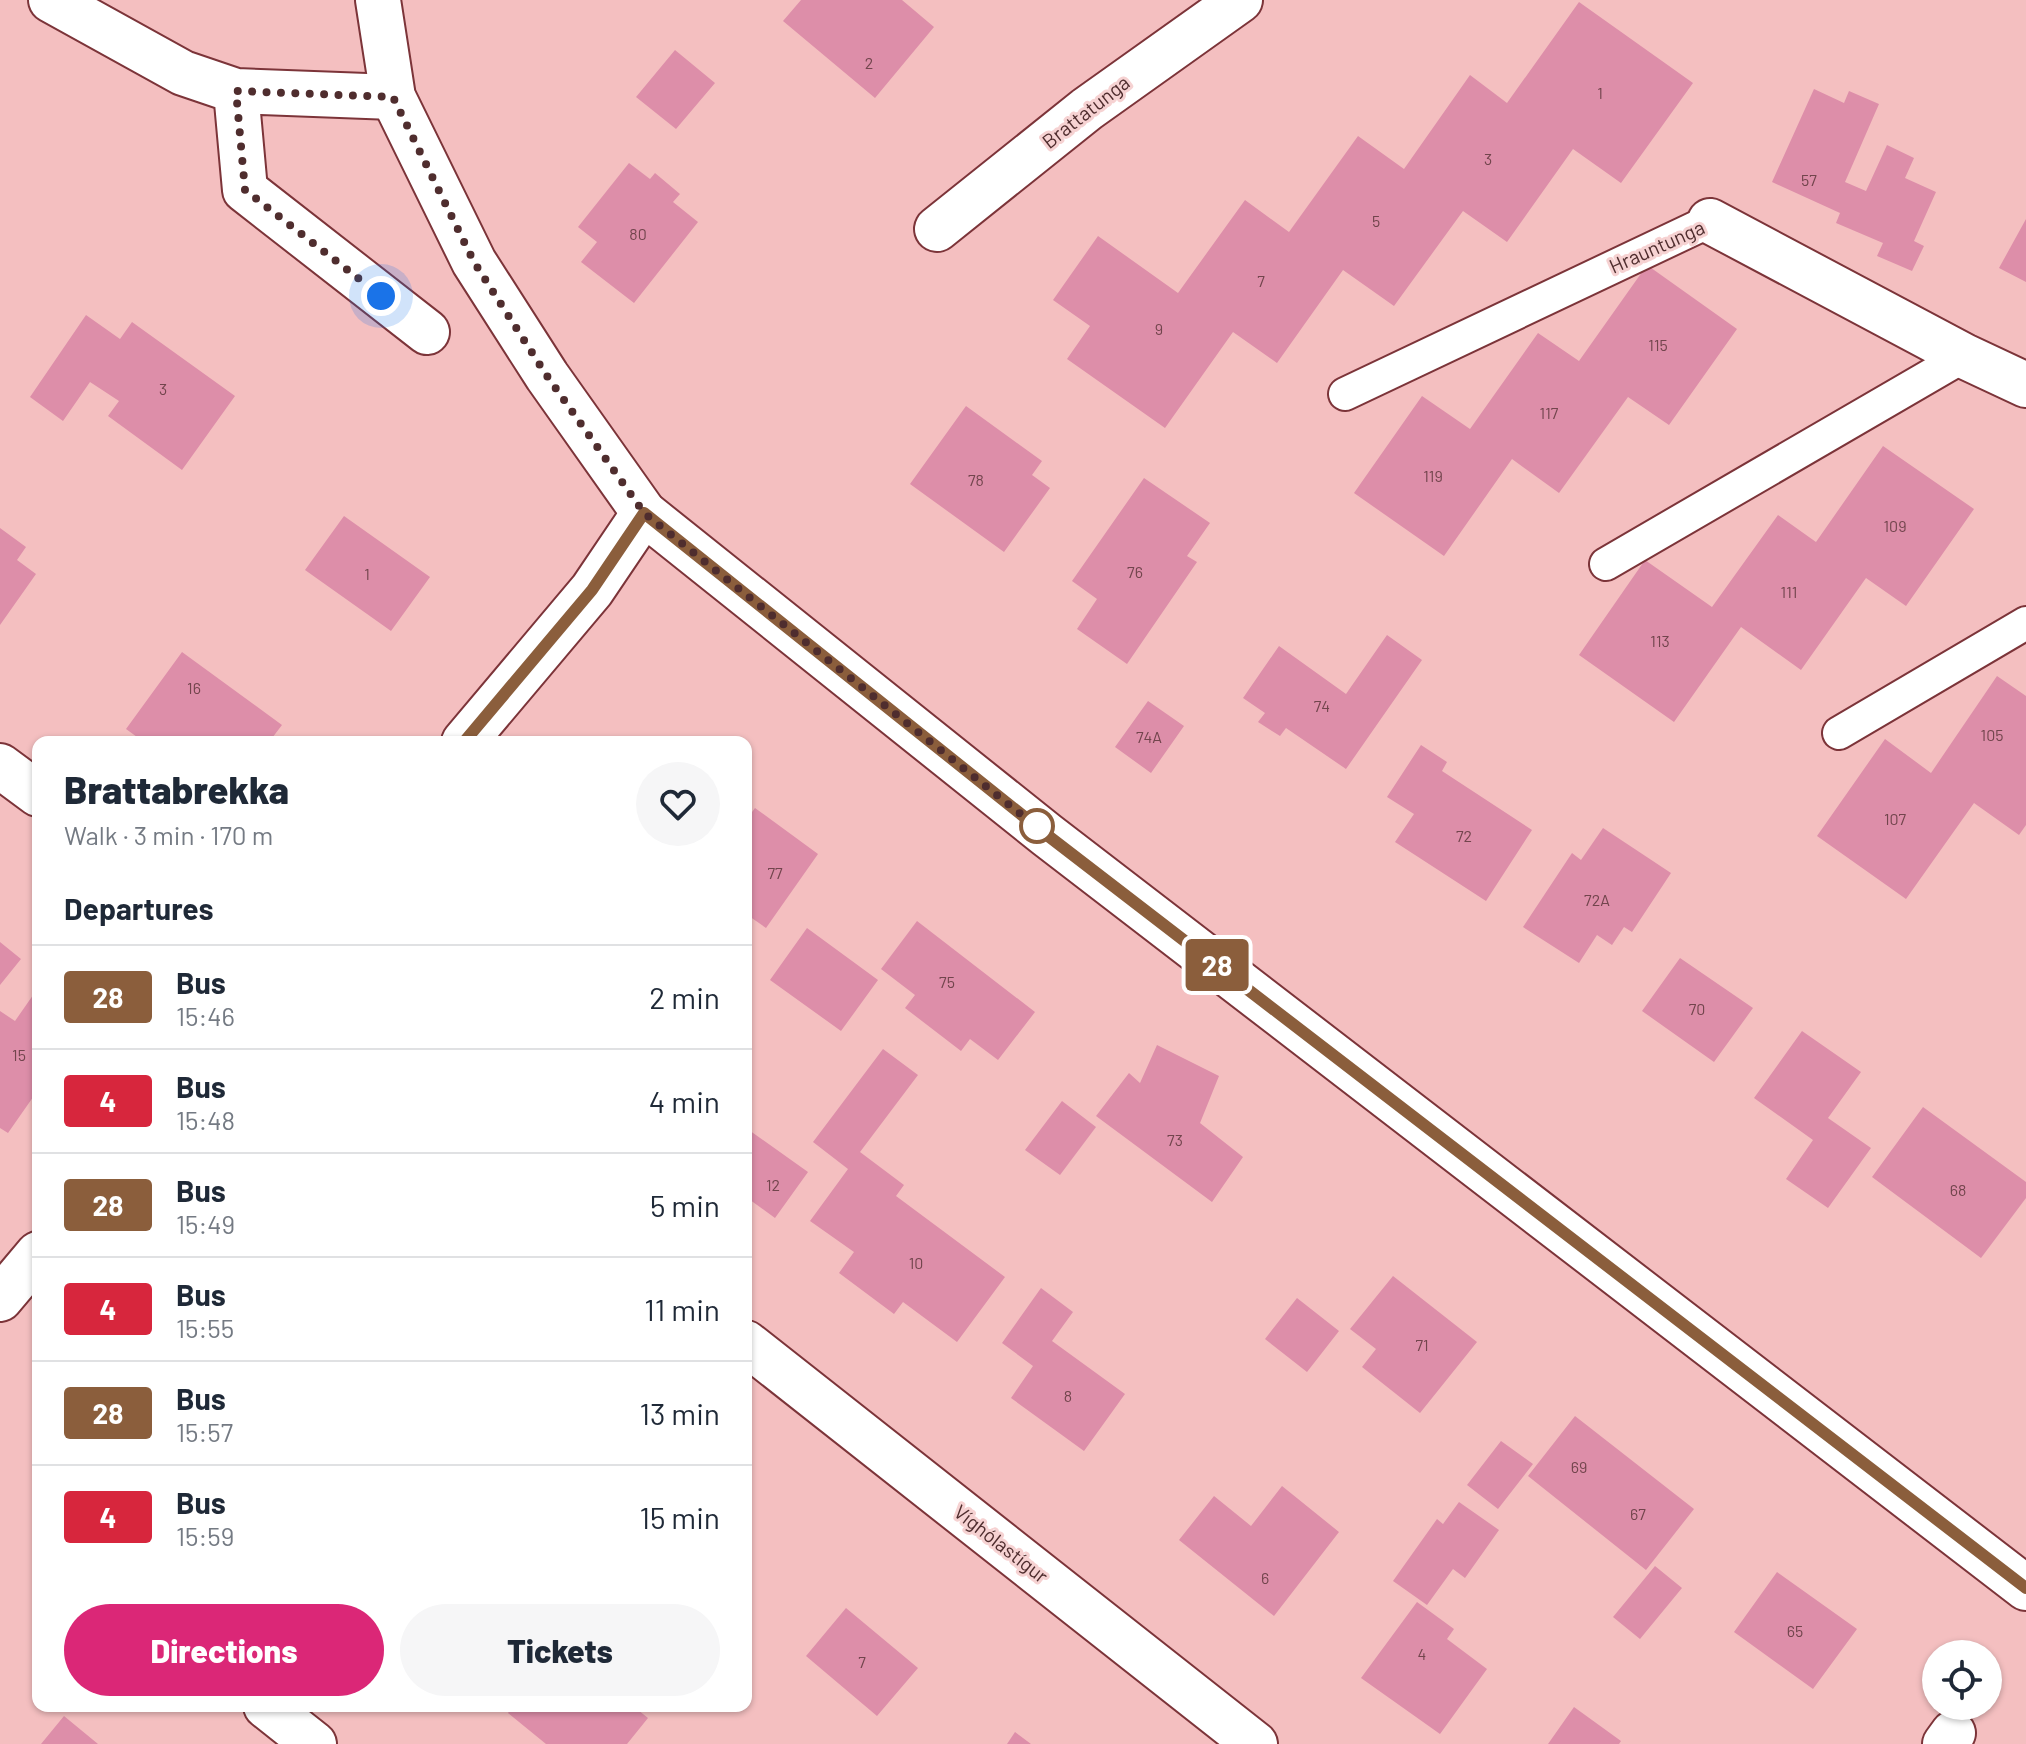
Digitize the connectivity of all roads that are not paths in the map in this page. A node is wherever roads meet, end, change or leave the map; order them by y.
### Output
1 (51, 0) edge
2 (378, 0) edge
3 (1240, 0) edge
4 (236, 91) junction
5 (393, 97) junction
6 (1710, 221) joint
7 (937, 229) dead end
8 (427, 332) dead end
9 (1964, 356) junction
10 (2026, 385) edge
11 (1345, 394) dead end
12 (644, 513) junction
13 (1606, 564) dead end
14 (2026, 623) edge
15 (1839, 733) dead end
16 (469, 736) edge
17 (0, 766) edge
18 (32, 790) edge
19 (32, 1261) edge
20 (0, 1299) edge
21 (752, 1348) edge
22 (2026, 1588) edge
23 (274, 1712) edge
24 (314, 1744) edge
25 (1255, 1744) edge

1 - 4 street
2 - 5 street
3 - 7 street, Brattatunga
4 - 5 street
4 - 8 street
5 - 12 street
6 - 9 street, Hrauntunga
6 - 11 lane, Hrauntunga
9 - 10 street, Hrauntunga
9 - 13 lane
12 - 16 street
12 - 22 street
14 - 15 lane
17 - 18 street
19 - 20 street
21 - 25 street, Víghólastígur
23 - 24 street

